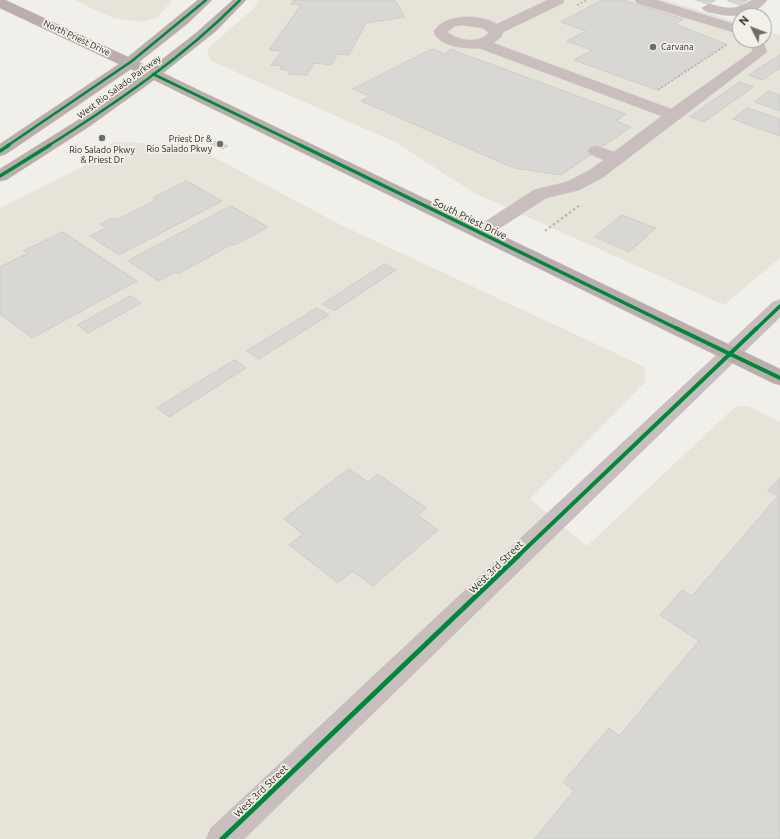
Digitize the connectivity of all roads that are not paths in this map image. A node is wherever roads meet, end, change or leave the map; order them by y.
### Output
1 (206, 0) edge
2 (240, 0) edge
3 (558, 0) edge
4 (642, 0) edge
5 (681, 0) edge
6 (761, 0) edge
7 (0, 3) edge
8 (732, 28) edge
9 (496, 30) junction
10 (479, 43) junction
11 (758, 48) edge
12 (129, 62) junction
13 (153, 74) junction
14 (673, 114) junction
15 (0, 150) edge
16 (596, 151) dead end
17 (616, 159) junction
18 (0, 176) edge
19 (480, 233) junction
20 (780, 306) edge
21 (730, 354) junction
22 (780, 378) edge
23 (222, 839) edge

1 - 12 main road, West Rio Salado Parkway
2 - 13 main road, West Rio Salado Parkway
3 - 9 street
4 - 8 street
5 - 6 street
7 - 12 main road, North Priest Drive
9 - 10 street
9 - 10 street
10 - 14 street
11 - 14 street
12 - 13 main road, North Priest Drive
12 - 15 main road, West Rio Salado Parkway
13 - 18 main road, West Rio Salado Parkway
13 - 19 main road, South Priest Drive
14 - 17 street
16 - 17 street
17 - 19 street
19 - 21 main road, South Priest Drive
20 - 21 street, West 3rd Street
21 - 22 main road, South Priest Drive
21 - 23 street, West 3rd Street

